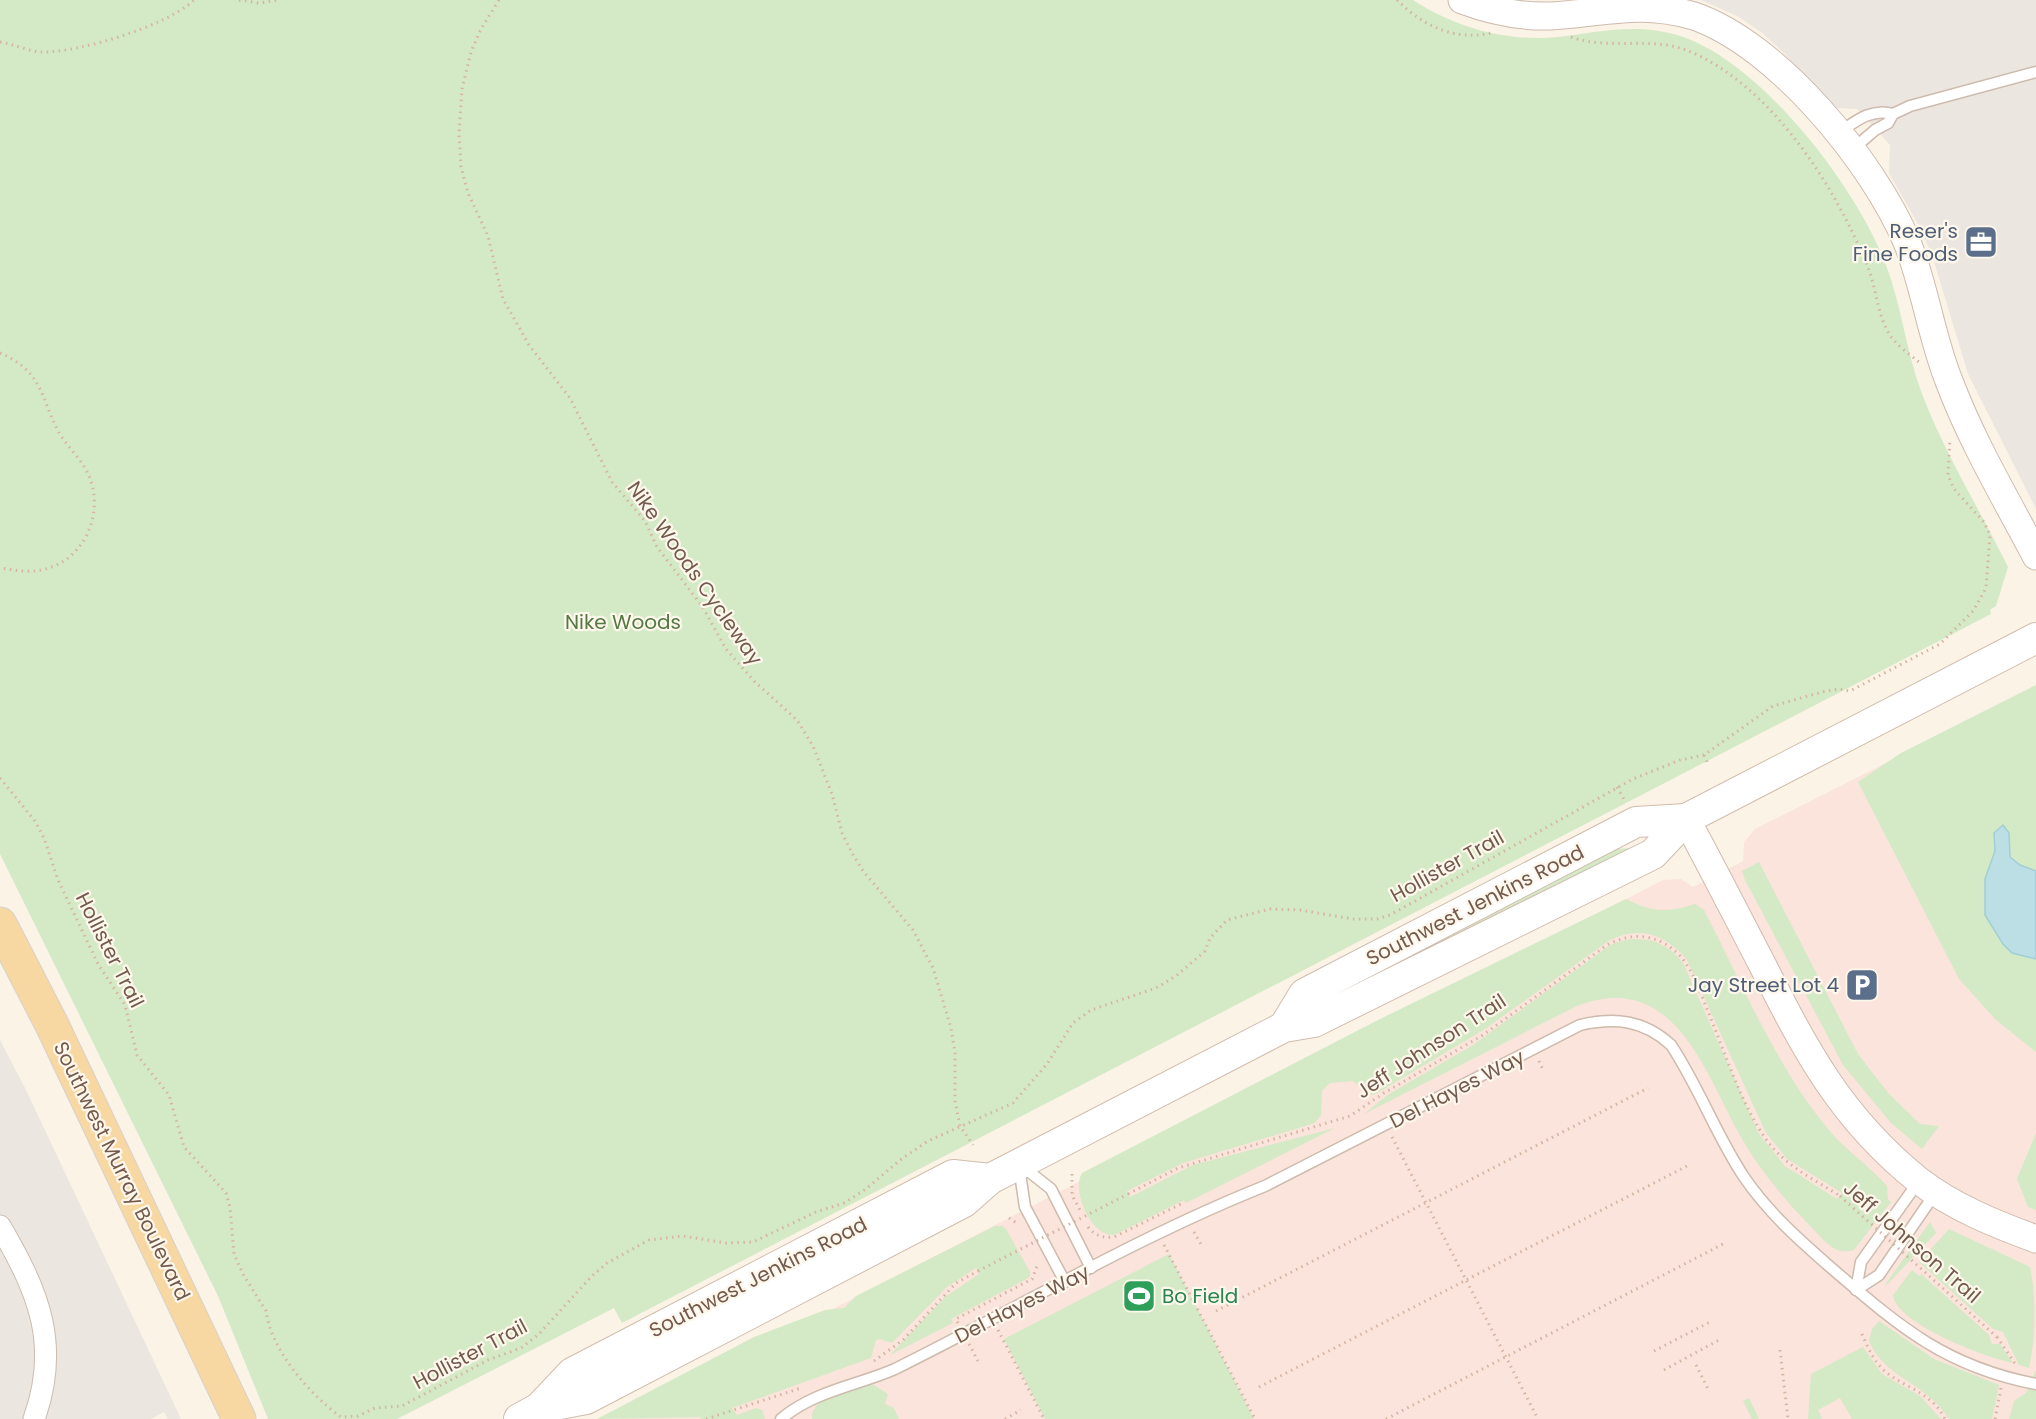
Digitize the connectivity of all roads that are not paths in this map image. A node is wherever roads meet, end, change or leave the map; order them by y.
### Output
1 (1462, 0) edge
2 (1683, 6) edge
3 (2036, 72) edge
4 (1893, 114) junction
5 (1845, 142) junction
6 (2036, 556) edge
7 (2036, 638) edge
8 (1686, 819) junction
9 (0, 924) edge
10 (1019, 1164) junction
11 (1928, 1186) junction
12 (0, 1226) edge
13 (2036, 1239) edge
14 (1091, 1268) junction
15 (1065, 1282) junction
16 (1856, 1290) junction
17 (2030, 1383) edge
18 (529, 1414) edge
19 (34, 1419) edge
20 (239, 1419) edge
21 (781, 1419) edge

1 - 2 street
2 - 5 street
3 - 4 lane
4 - 5 lane
4 - 5 lane
5 - 6 street
7 - 8 main road, Southwest Jenkins Road
8 - 10 main road, Southwest Jenkins Road
8 - 11 street
9 - 20 main road, Southwest Murray Boulevard
10 - 14 lane
10 - 15 lane
10 - 18 main road, Southwest Jenkins Road
11 - 13 street
11 - 16 lane
11 - 16 lane
12 - 19 street
14 - 15 lane, Del Hayes Way
14 - 16 lane, Del Hayes Way
15 - 21 lane, Del Hayes Way
16 - 17 lane, Del Hayes Way

